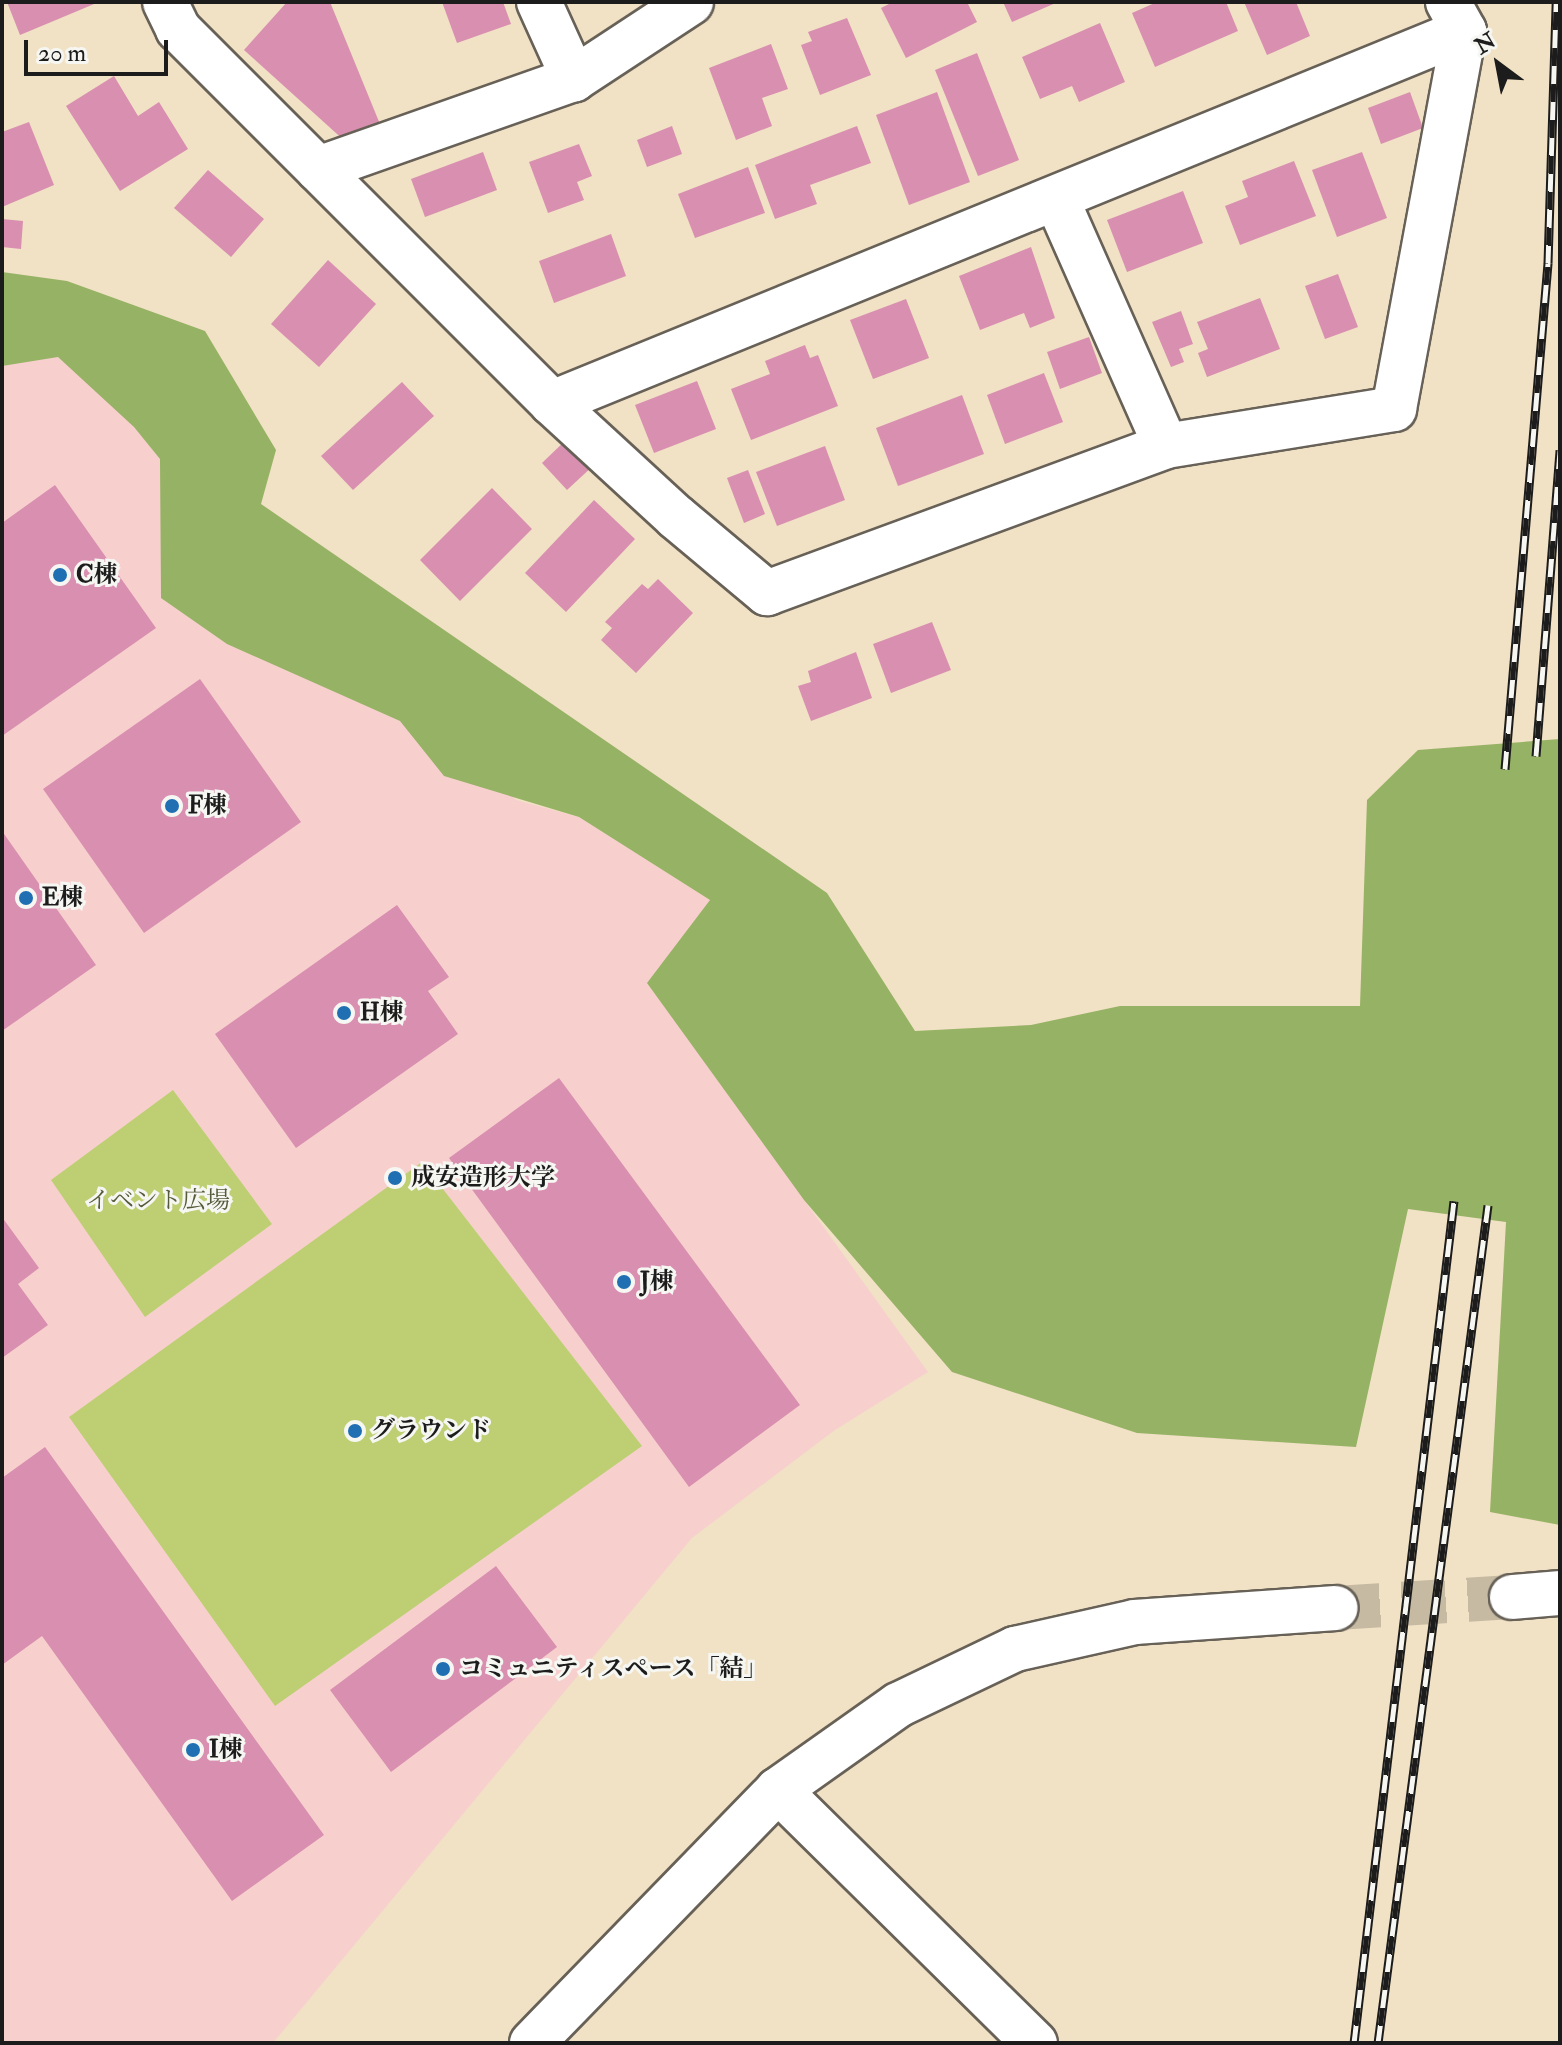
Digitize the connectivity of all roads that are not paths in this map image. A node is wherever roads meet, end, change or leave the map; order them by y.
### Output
1 (165, 2) edge
2 (539, 2) edge
3 (691, 2) edge
4 (1456, 16) edge
5 (574, 79) junction
6 (318, 169) junction
7 (1056, 198) junction
8 (552, 403) junction
9 (1166, 446) junction
10 (1560, 1593) edge
11 (1512, 1597) tunnel mouth
12 (1336, 1608) tunnel mouth
13 (778, 1790) junction
14 (532, 2043) edge
15 (1035, 2043) edge

1 - 6 street
2 - 5 street
3 - 5 street
4 - 7 street
4 - 9 street
5 - 6 street
6 - 8 street
7 - 8 street
7 - 9 street
8 - 9 street
10 - 11 street
12 - 13 street
13 - 14 street
13 - 15 street

